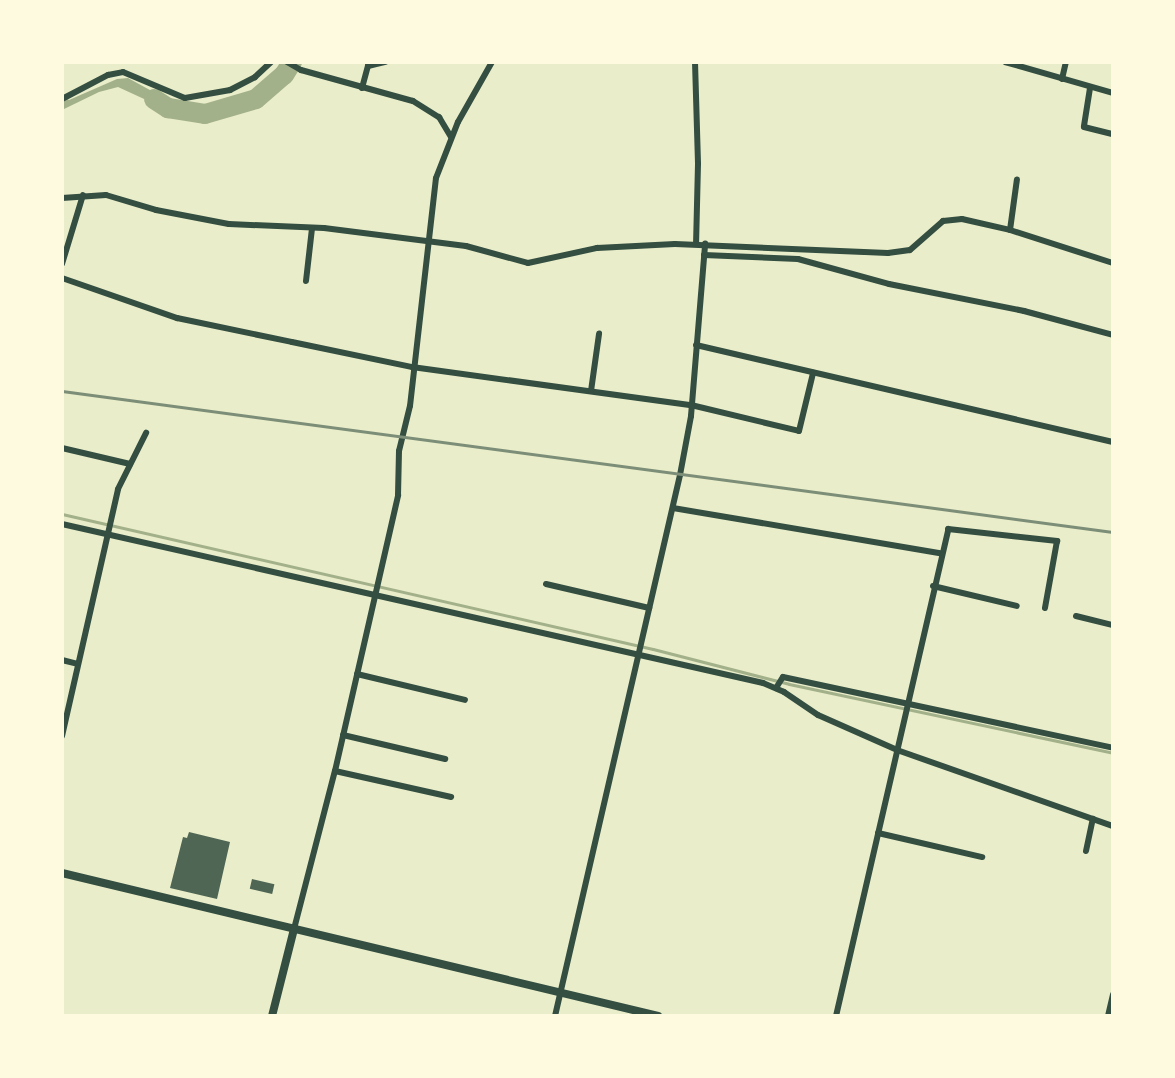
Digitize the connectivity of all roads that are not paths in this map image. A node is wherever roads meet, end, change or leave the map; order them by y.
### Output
1 (271, 62) edge
2 (287, 62) edge
3 (386, 62) edge
4 (492, 62) edge
5 (695, 62) edge
6 (1005, 62) edge
7 (1066, 62) edge
8 (369, 64) edge
9 (1062, 79) junction
10 (362, 88) junction
11 (1090, 88) junction
12 (1113, 93) edge
13 (62, 99) edge
14 (1113, 134) edge
15 (451, 137) junction
16 (1017, 179) dead end
17 (83, 195) junction
18 (62, 198) edge
19 (312, 228) junction
20 (1010, 230) junction
21 (426, 242) junction
22 (696, 244) junction
23 (705, 244) junction
24 (704, 255) junction
25 (1113, 263) edge
26 (62, 264) edge
27 (62, 278) edge
28 (306, 281) dead end
29 (599, 334) dead end
30 (1113, 335) edge
31 (696, 345) junction
32 (412, 367) junction
33 (813, 373) junction
34 (591, 391) junction
35 (691, 405) junction
36 (146, 433) dead end
37 (1113, 442) edge
38 (62, 448) edge
39 (130, 464) junction
40 (673, 508) junction
41 (62, 524) edge
42 (108, 532) junction
43 (940, 553) junction
44 (546, 584) dead end
45 (933, 586) junction
46 (375, 591) junction
47 (1017, 606) dead end
48 (649, 608) junction
49 (1045, 608) dead end
50 (1076, 616) dead end
51 (1113, 625) edge
52 (640, 653) junction
53 (62, 660) edge
54 (78, 664) junction
55 (357, 674) junction
56 (777, 686) junction
57 (465, 700) dead end
58 (906, 706) junction
59 (343, 735) junction
60 (62, 736) edge
61 (1113, 748) edge
62 (897, 750) junction
63 (445, 759) dead end
64 (335, 771) junction
65 (451, 797) dead end
66 (1093, 819) junction
67 (1113, 826) edge
68 (878, 833) junction
69 (1086, 851) dead end
70 (982, 857) dead end
71 (62, 873) edge
72 (294, 929) junction
73 (560, 992) junction
74 (1113, 995) edge
75 (272, 1016) edge
76 (555, 1016) edge
77 (658, 1016) edge
78 (836, 1016) edge
79 (1108, 1016) edge

1 - 13 street
2 - 10 street
3 - 8 street
4 - 15 street
5 - 22 street
6 - 9 street
7 - 9 street
8 - 10 street
9 - 11 street
10 - 15 street
11 - 12 street
11 - 14 street
15 - 21 street
16 - 20 street
17 - 18 street
17 - 19 street
17 - 26 street
19 - 21 street
19 - 28 street
20 - 23 street
20 - 25 street
21 - 22 street
21 - 32 street
22 - 23 street
23 - 24 street
24 - 30 street
24 - 31 street
27 - 32 street
29 - 34 street
31 - 33 street
31 - 35 street
32 - 34 street
32 - 46 street
33 - 35 street
33 - 37 street
34 - 35 street
35 - 40 street
36 - 39 street
38 - 39 street
39 - 42 street
40 - 43 street
40 - 48 street
41 - 42 street
42 - 46 street
42 - 54 street
43 - 45 street
43 - 49 street
44 - 48 street
45 - 47 street
45 - 58 street
46 - 52 street
46 - 55 street
48 - 52 street
50 - 51 street
52 - 56 street
52 - 73 street
53 - 54 street
54 - 60 street
55 - 57 street
55 - 59 street
56 - 58 street
56 - 62 street
58 - 61 street
58 - 62 street
59 - 63 street
59 - 64 street
62 - 66 street
62 - 68 street
64 - 65 street
64 - 72 street
66 - 67 street
66 - 69 street
68 - 70 street
68 - 78 street
71 - 72 street
72 - 73 street
72 - 75 street
73 - 76 street
73 - 77 street
74 - 79 street

